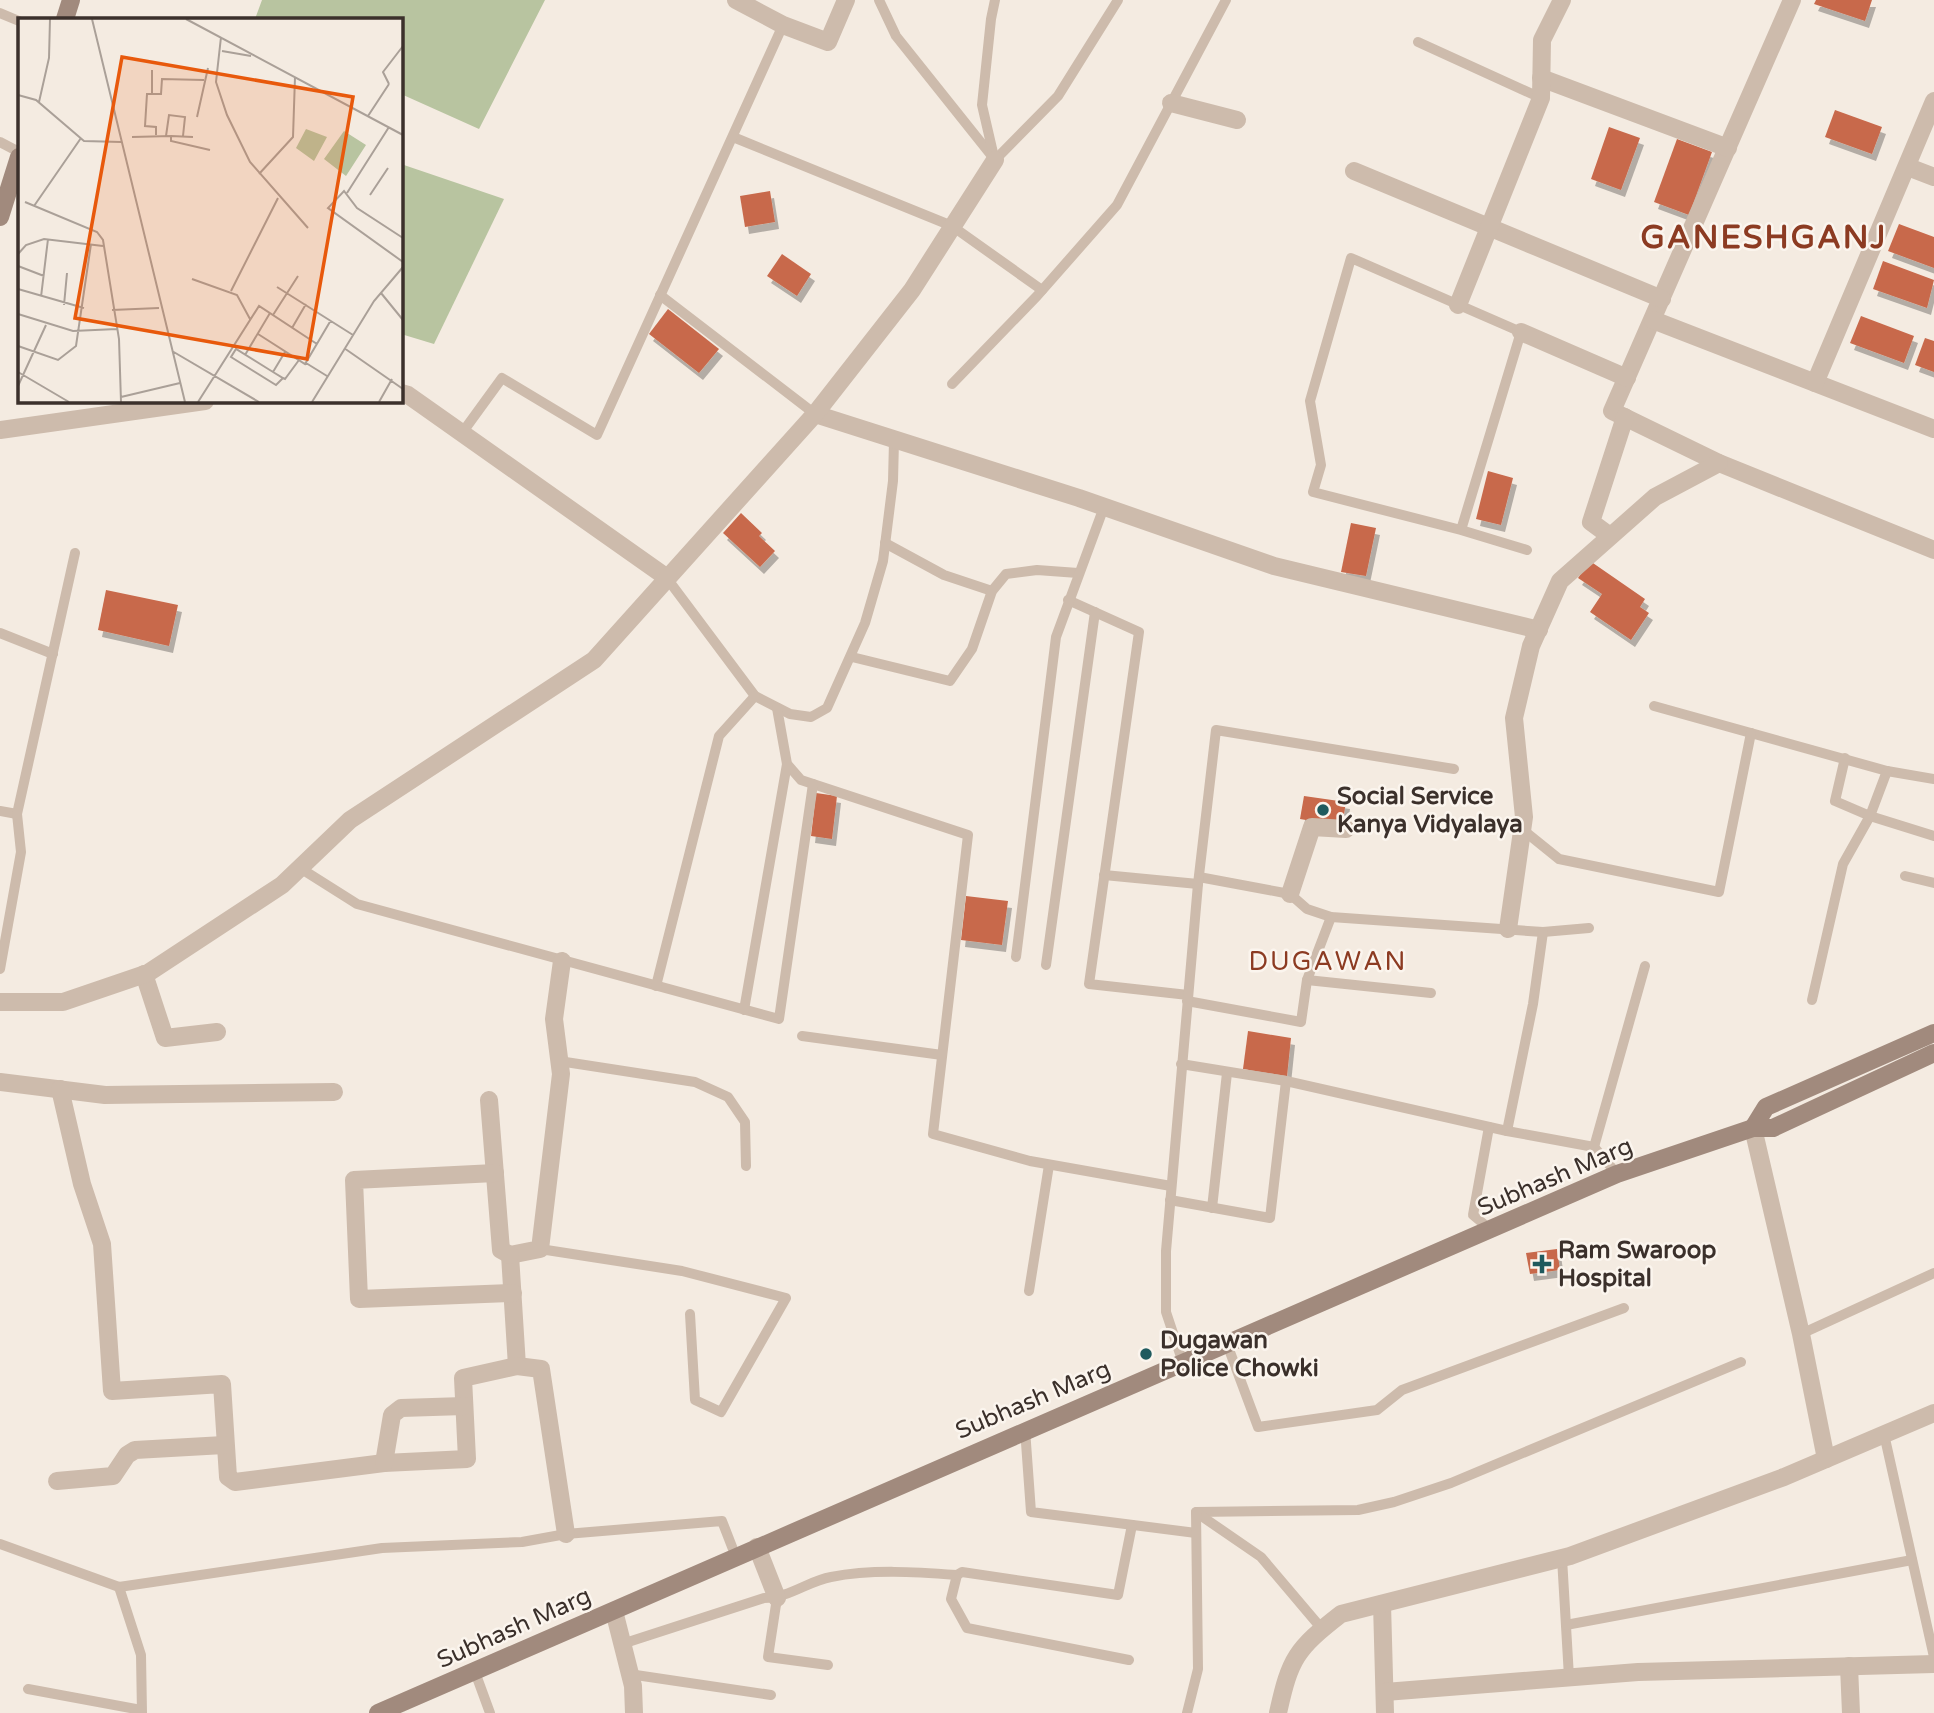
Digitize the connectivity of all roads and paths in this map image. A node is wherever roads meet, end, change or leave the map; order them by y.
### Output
1 (71, 0) edge
2 (736, 0) edge
3 (846, 0) edge
4 (879, 0) edge
5 (995, 0) edge
6 (1118, 0) edge
7 (1226, 0) edge
8 (1562, 0) edge
9 (1792, 0) edge
10 (0, 13) edge
11 (65, 18) edge
12 (18, 21) edge
13 (783, 25) junction
14 (1418, 42) dead end
15 (1541, 78) junction
16 (1541, 97) junction
17 (1934, 101) edge
18 (1171, 103) junction
19 (1237, 120) dead end
20 (733, 137) junction
21 (0, 142) edge
22 (1728, 148) junction
23 (18, 151) edge
24 (18, 160) edge
25 (995, 160) junction
26 (1908, 167) junction
27 (1354, 171) dead end
28 (1934, 177) edge
29 (0, 217) edge
30 (952, 226) junction
31 (1489, 227) junction
32 (1042, 290) junction
33 (660, 295) junction
34 (1662, 299) junction
35 (1458, 304) junction
36 (1653, 320) junction
37 (1521, 332) junction
38 (1627, 378) junction
39 (1815, 383) junction
40 (952, 384) dead end
41 (402, 394) edge
42 (198, 402) edge
43 (815, 414) junction
44 (1625, 417) junction
45 (1934, 429) edge
46 (0, 430) edge
47 (462, 433) junction
48 (894, 440) junction
49 (1719, 463) junction
50 (1104, 507) junction
51 (1461, 530) junction
52 (1611, 536) junction
53 (885, 543) junction
54 (1934, 550) edge
55 (1527, 551) dead end
56 (75, 553) dead end
57 (1079, 573) junction
58 (666, 577) junction
59 (992, 591) junction
60 (1068, 600) junction
61 (1094, 612) junction
62 (1539, 629) junction
63 (0, 633) edge
64 (53, 654) junction
65 (852, 657) junction
66 (755, 696) junction
67 (1654, 706) dead end
68 (777, 708) junction
69 (1751, 733) junction
70 (1845, 758) junction
71 (787, 764) junction
72 (1454, 769) dead end
73 (1887, 771) junction
74 (1934, 779) edge
75 (813, 784) junction
76 (0, 811) edge
77 (17, 814) junction
78 (1870, 816) junction
79 (1346, 829) dead end
80 (1522, 830) junction
81 (1934, 835) edge
82 (300, 868) junction
83 (1104, 875) junction
84 (1905, 876) dead end
85 (1198, 880) junction
86 (1934, 883) edge
87 (1290, 894) junction
88 (1331, 917) junction
89 (1589, 928) dead end
90 (1508, 929) junction
91 (1543, 932) junction
92 (1016, 957) dead end
93 (562, 961) junction
94 (1046, 965) dead end
95 (1645, 966) dead end
96 (0, 970) edge
97 (144, 974) junction
98 (1307, 980) junction
99 (656, 986) junction
100 (1431, 993) dead end
101 (1187, 998) junction
102 (1812, 1000) dead end
103 (0, 1002) edge
104 (744, 1010) junction
105 (216, 1032) dead end
106 (1934, 1033) edge
107 (802, 1036) dead end
108 (1934, 1053) edge
109 (942, 1055) junction
110 (559, 1060) junction
111 (1181, 1064) junction
112 (1227, 1073) junction
113 (1286, 1081) junction
114 (0, 1082) edge
115 (60, 1089) junction
116 (334, 1092) dead end
117 (489, 1100) dead end
118 (1489, 1127) junction
119 (1753, 1128) junction
120 (1507, 1131) junction
121 (1594, 1147) junction
122 (1049, 1165) junction
123 (746, 1166) dead end
124 (495, 1173) junction
125 (1617, 1174) junction
126 (1171, 1186) junction
127 (1170, 1200) junction
128 (1212, 1208) junction
129 (1491, 1230) junction
130 (540, 1249) junction
131 (510, 1255) junction
132 (1934, 1273) edge
133 (1029, 1291) dead end
134 (513, 1293) junction
135 (1624, 1308) dead end
136 (690, 1314) dead end
137 (1801, 1334) junction
138 (1227, 1344) junction
139 (1741, 1362) dead end
140 (1183, 1363) junction
141 (517, 1366) junction
142 (464, 1406) junction
143 (1934, 1413) edge
144 (1025, 1429) junction
145 (1884, 1434) junction
146 (225, 1445) junction
147 (1826, 1459) junction
148 (384, 1463) junction
149 (57, 1480) dead end
150 (1196, 1512) junction
151 (1132, 1525) junction
152 (1196, 1533) junction
153 (566, 1534) junction
154 (0, 1544) edge
155 (757, 1547) junction
156 (736, 1557) junction
157 (1562, 1558) junction
158 (1912, 1560) junction
159 (957, 1575) junction
160 (119, 1587) junction
161 (777, 1598) junction
162 (1382, 1604) junction
163 (614, 1611) junction
164 (1566, 1625) junction
165 (1322, 1629) junction
166 (622, 1644) junction
167 (1934, 1657) edge
168 (1129, 1660) dead end
169 (1934, 1664) edge
170 (828, 1665) dead end
171 (1849, 1666) junction
172 (475, 1672) junction
173 (629, 1674) junction
174 (1569, 1677) junction
175 (28, 1689) dead end
176 (1385, 1692) junction
177 (771, 1695) dead end
178 (141, 1711) edge
179 (378, 1713) edge
180 (490, 1713) edge
181 (634, 1713) edge
182 (1187, 1713) edge
183 (1278, 1713) edge
184 (1385, 1713) edge
185 (1851, 1713) edge

1 - 11 main road
2 - 13 street
3 - 13 street
4 - 25 lane
5 - 25 lane
6 - 25 lane
7 - 18 lane
8 - 15 street
9 - 22 street
10 - 12 lane
13 - 20 lane
14 - 16 lane
15 - 16 street
15 - 22 street
16 - 31 street
17 - 26 street
18 - 19 street
18 - 32 lane
20 - 30 lane
20 - 33 lane
21 - 23 lane
22 - 34 street
24 - 29 main road
25 - 30 street
26 - 28 street
26 - 39 street
27 - 31 street
30 - 32 lane
30 - 43 street
31 - 34 street
31 - 35 street
32 - 40 lane
33 - 43 lane
33 - 47 lane
34 - 36 street
35 - 37 lane
35 - 51 lane
36 - 38 street
36 - 39 street
37 - 38 street
37 - 51 lane
38 - 44 street
39 - 45 street
41 - 47 street
42 - 46 street
43 - 48 street
43 - 58 street
44 - 49 street
44 - 52 street
47 - 58 street
48 - 50 street
48 - 53 lane
49 - 52 street
49 - 54 street
50 - 57 lane
50 - 62 street
51 - 55 lane
52 - 62 street
53 - 59 lane
53 - 65 lane
56 - 64 lane
57 - 59 lane
57 - 60 lane
58 - 66 lane
58 - 82 street
59 - 65 lane
60 - 61 lane
60 - 92 lane
61 - 83 lane
61 - 94 lane
62 - 80 street
63 - 64 lane
64 - 77 lane
65 - 68 lane
66 - 68 lane
66 - 99 lane
67 - 69 lane
68 - 71 lane
69 - 70 lane
69 - 80 lane
70 - 73 lane
70 - 78 lane
71 - 75 lane
71 - 104 lane
72 - 85 lane
73 - 74 lane
73 - 78 lane
75 - 104 lane
75 - 109 lane
76 - 77 lane
77 - 96 lane
78 - 81 lane
78 - 102 lane
79 - 87 street
80 - 90 street
82 - 93 lane
82 - 97 street
83 - 85 lane
83 - 101 lane
84 - 86 lane
85 - 87 lane
85 - 101 lane
87 - 88 lane
88 - 90 lane
88 - 98 lane
89 - 91 lane
90 - 91 lane
91 - 120 lane
93 - 99 lane
93 - 110 street
95 - 121 lane
97 - 103 street
97 - 105 street
98 - 100 lane
98 - 101 lane
99 - 104 lane
101 - 111 lane
106 - 119 main road, Subhash Marg
107 - 109 lane
108 - 119 main road
109 - 122 lane
110 - 123 lane
110 - 130 street
111 - 112 lane
111 - 126 lane
112 - 113 lane
112 - 128 lane
113 - 118 lane
113 - 128 lane
114 - 115 street
115 - 116 street
115 - 146 street
117 - 124 street
118 - 120 lane
118 - 129 lane
119 - 125 main road, Subhash Marg
119 - 137 street
120 - 121 lane
121 - 125 lane
122 - 126 lane
122 - 133 lane
124 - 131 street
124 - 134 street
125 - 129 main road, Subhash Marg
126 - 127 lane
127 - 128 lane
127 - 140 lane
129 - 138 main road, Subhash Marg
130 - 131 street
130 - 136 lane
131 - 134 street
132 - 137 lane
134 - 141 street
135 - 138 lane
137 - 147 street
138 - 140 main road, Subhash Marg
139 - 150 lane
140 - 144 main road, Subhash Marg
141 - 142 street
141 - 153 street
142 - 148 street
142 - 148 street
143 - 145 street
144 - 151 lane
144 - 155 main road, Subhash Marg
145 - 147 street
145 - 158 lane
146 - 148 street
146 - 149 street
147 - 157 street
150 - 152 lane
150 - 165 lane
151 - 152 lane
151 - 159 lane
152 - 182 lane
153 - 156 lane
153 - 160 lane
154 - 160 lane
155 - 156 main road, Subhash Marg
155 - 161 street
156 - 163 main road, Subhash Marg
157 - 162 street
157 - 164 lane
158 - 164 lane
158 - 167 lane
159 - 161 lane
159 - 168 lane
160 - 178 lane
161 - 166 lane
161 - 170 lane
162 - 165 street
162 - 176 street
163 - 166 street
163 - 172 main road, Subhash Marg
164 - 174 lane
165 - 183 street
166 - 173 street
169 - 171 street
171 - 174 street
171 - 185 street
172 - 179 main road, Subhash Marg
172 - 180 lane
173 - 177 lane
173 - 181 street
174 - 176 street
175 - 178 lane
176 - 184 street

